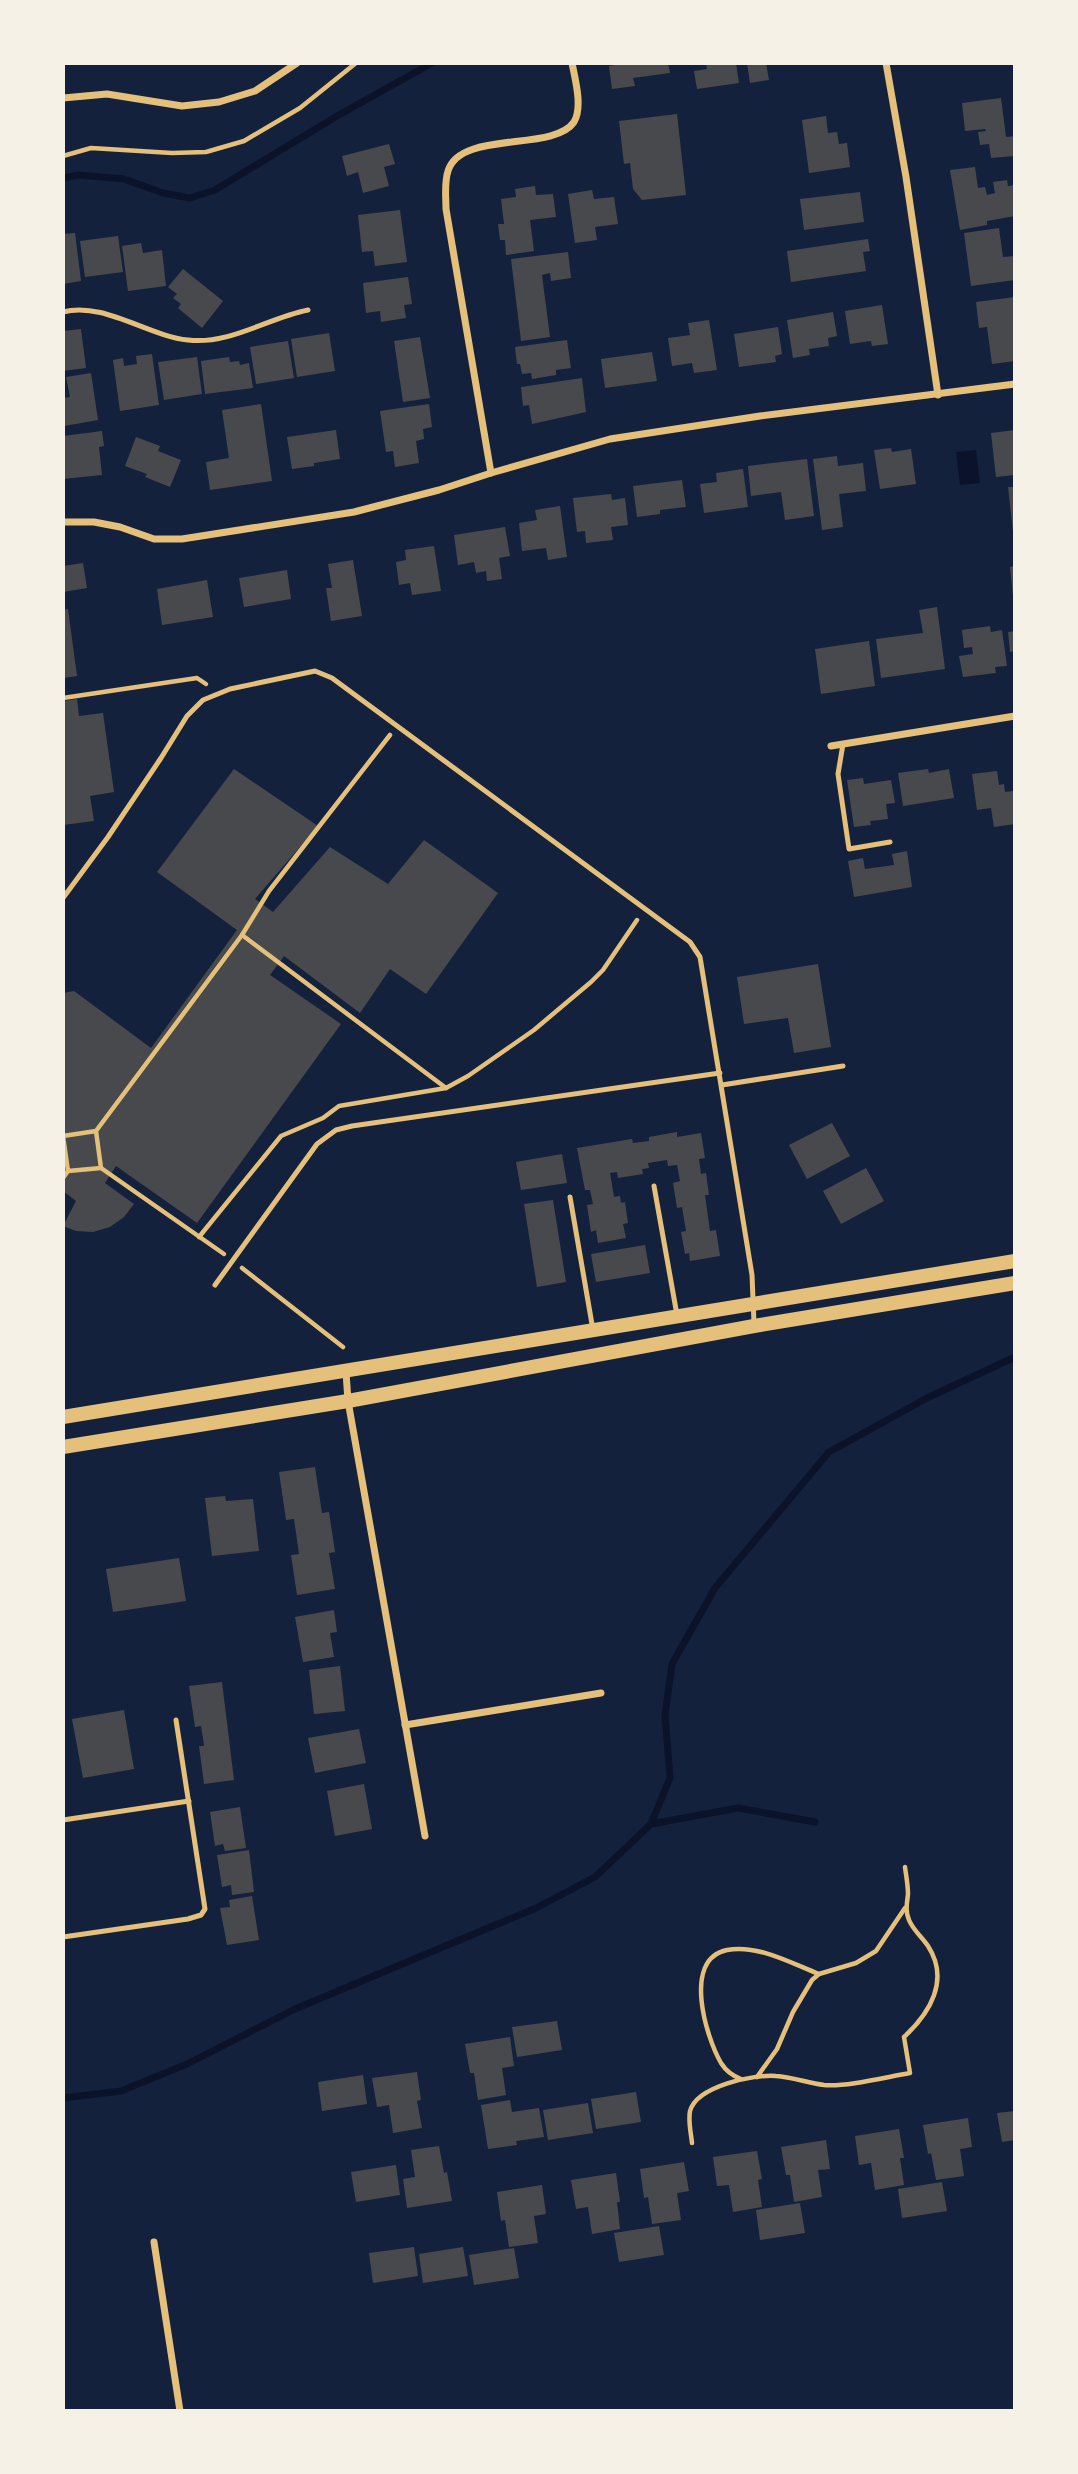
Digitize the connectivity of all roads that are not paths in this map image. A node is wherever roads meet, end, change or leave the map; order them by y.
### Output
1 (297, 63) edge
2 (572, 63) edge
3 (886, 63) edge
4 (63, 98) edge
5 (308, 310) dead end
6 (63, 312) edge
7 (1015, 384) edge
8 (938, 395) junction
9 (491, 473) junction
10 (63, 522) edge
11 (1015, 716) edge
12 (843, 744) junction
13 (831, 746) dead end
14 (890, 842) dead end
15 (63, 898) edge
16 (843, 1066) dead end
17 (720, 1073) junction
18 (722, 1085) junction
19 (654, 1186) dead end
20 (570, 1197) dead end
21 (1015, 1261) edge
22 (1015, 1283) edge
23 (215, 1286) dead end
24 (755, 1302) junction
25 (677, 1315) junction
26 (754, 1326) junction
27 (593, 1330) junction
28 (346, 1372) junction
29 (348, 1401) junction
30 (63, 1418) edge
31 (63, 1447) edge
32 (601, 1693) dead end
33 (176, 1720) dead end
34 (405, 1725) junction
35 (189, 1801) junction
36 (63, 1820) edge
37 (425, 1836) dead end
38 (63, 1937) edge
39 (154, 2242) dead end
40 (180, 2411) edge

1 - 4 street
2 - 9 street
3 - 8 street
5 - 6 lane
7 - 8 street
8 - 9 street
9 - 10 street
11 - 12 street
12 - 13 street
12 - 14 lane
15 - 17 lane
16 - 18 lane
17 - 18 lane
17 - 23 lane
18 - 24 lane
19 - 25 lane
20 - 27 lane
21 - 24 main road
22 - 26 main road
24 - 25 main road
24 - 26 lane
25 - 27 main road
26 - 29 main road
27 - 28 main road
28 - 29 street
28 - 30 main road
29 - 31 main road
29 - 34 street
32 - 34 street
33 - 35 lane
34 - 37 street
35 - 36 lane
35 - 38 lane
39 - 40 street

